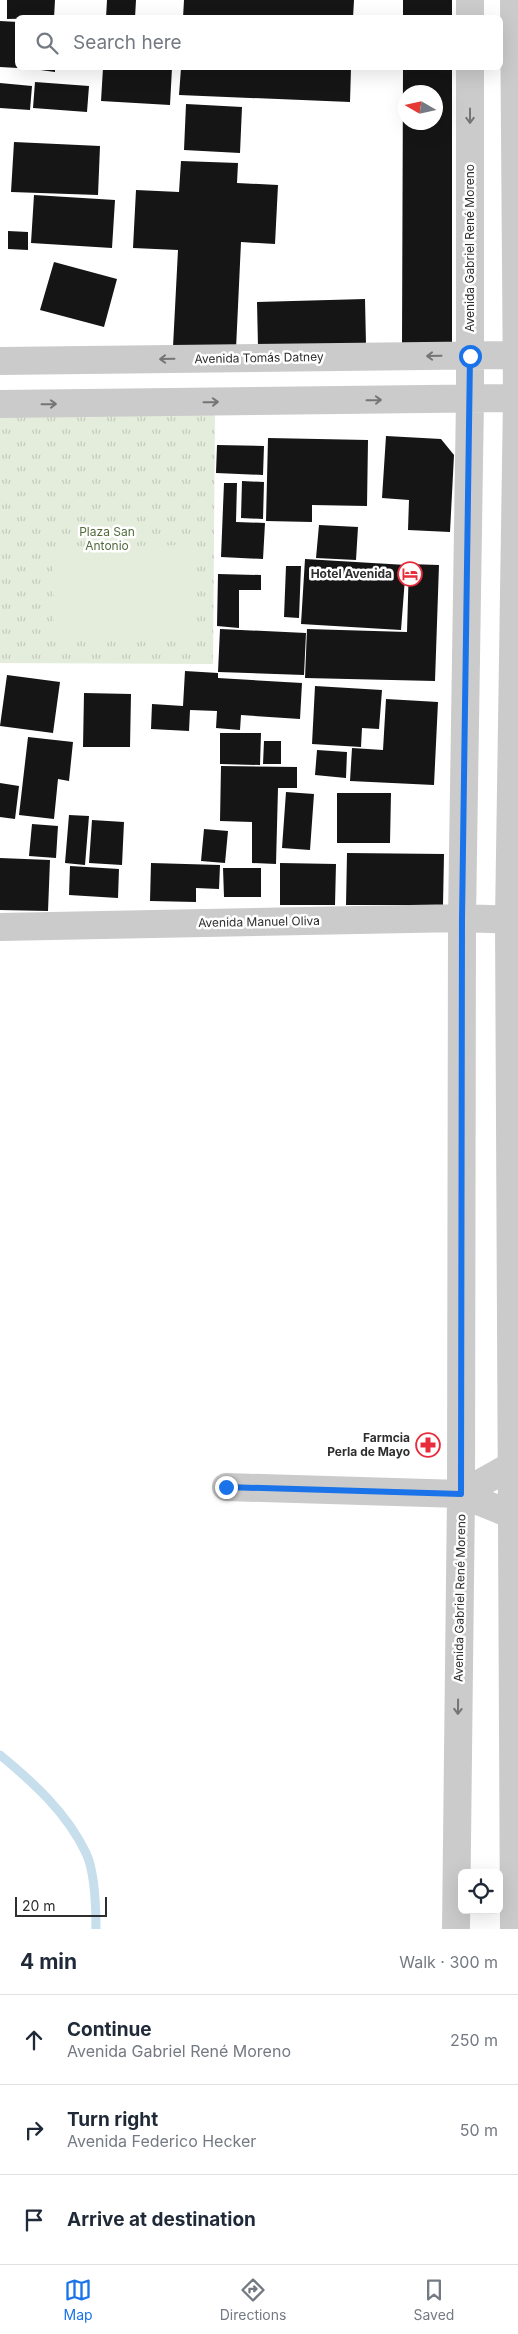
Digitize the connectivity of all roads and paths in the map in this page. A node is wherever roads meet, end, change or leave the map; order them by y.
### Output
1 (470, 0) edge
2 (514, 0) edge
3 (470, 15) edge
4 (470, 70) edge
5 (517, 355) edge
6 (470, 356) junction
7 (0, 361) edge
8 (517, 398) edge
9 (470, 399) junction
10 (0, 404) edge
11 (462, 918) junction
12 (514, 920) edge
13 (0, 927) edge
14 (515, 1466) edge
15 (226, 1487) dead end
16 (461, 1494) junction
17 (514, 1514) edge
18 (456, 1929) edge
19 (514, 1929) edge

1 - 3 street
2 - 5 street
4 -> 6 street, Avenida Gabriel René Moreno
5 - 6 street, Avenida Tomás Datney
5 - 8 street
6 -> 7 street, Avenida Tomás Datney
6 - 9 street, Avenida Gabriel René Moreno
8 - 9 street
8 - 12 street
10 -> 9 street
9 - 11 street, Avenida Gabriel René Moreno
11 - 12 street, Avenida Manuel Oliva
11 - 13 street, Avenida Manuel Oliva
11 - 16 street, Avenida Gabriel René Moreno
12 - 14 street
14 - 16 street
14 - 17 street
15 - 16 street
16 - 17 street
16 -> 18 street, Avenida Gabriel René Moreno
17 - 19 street

